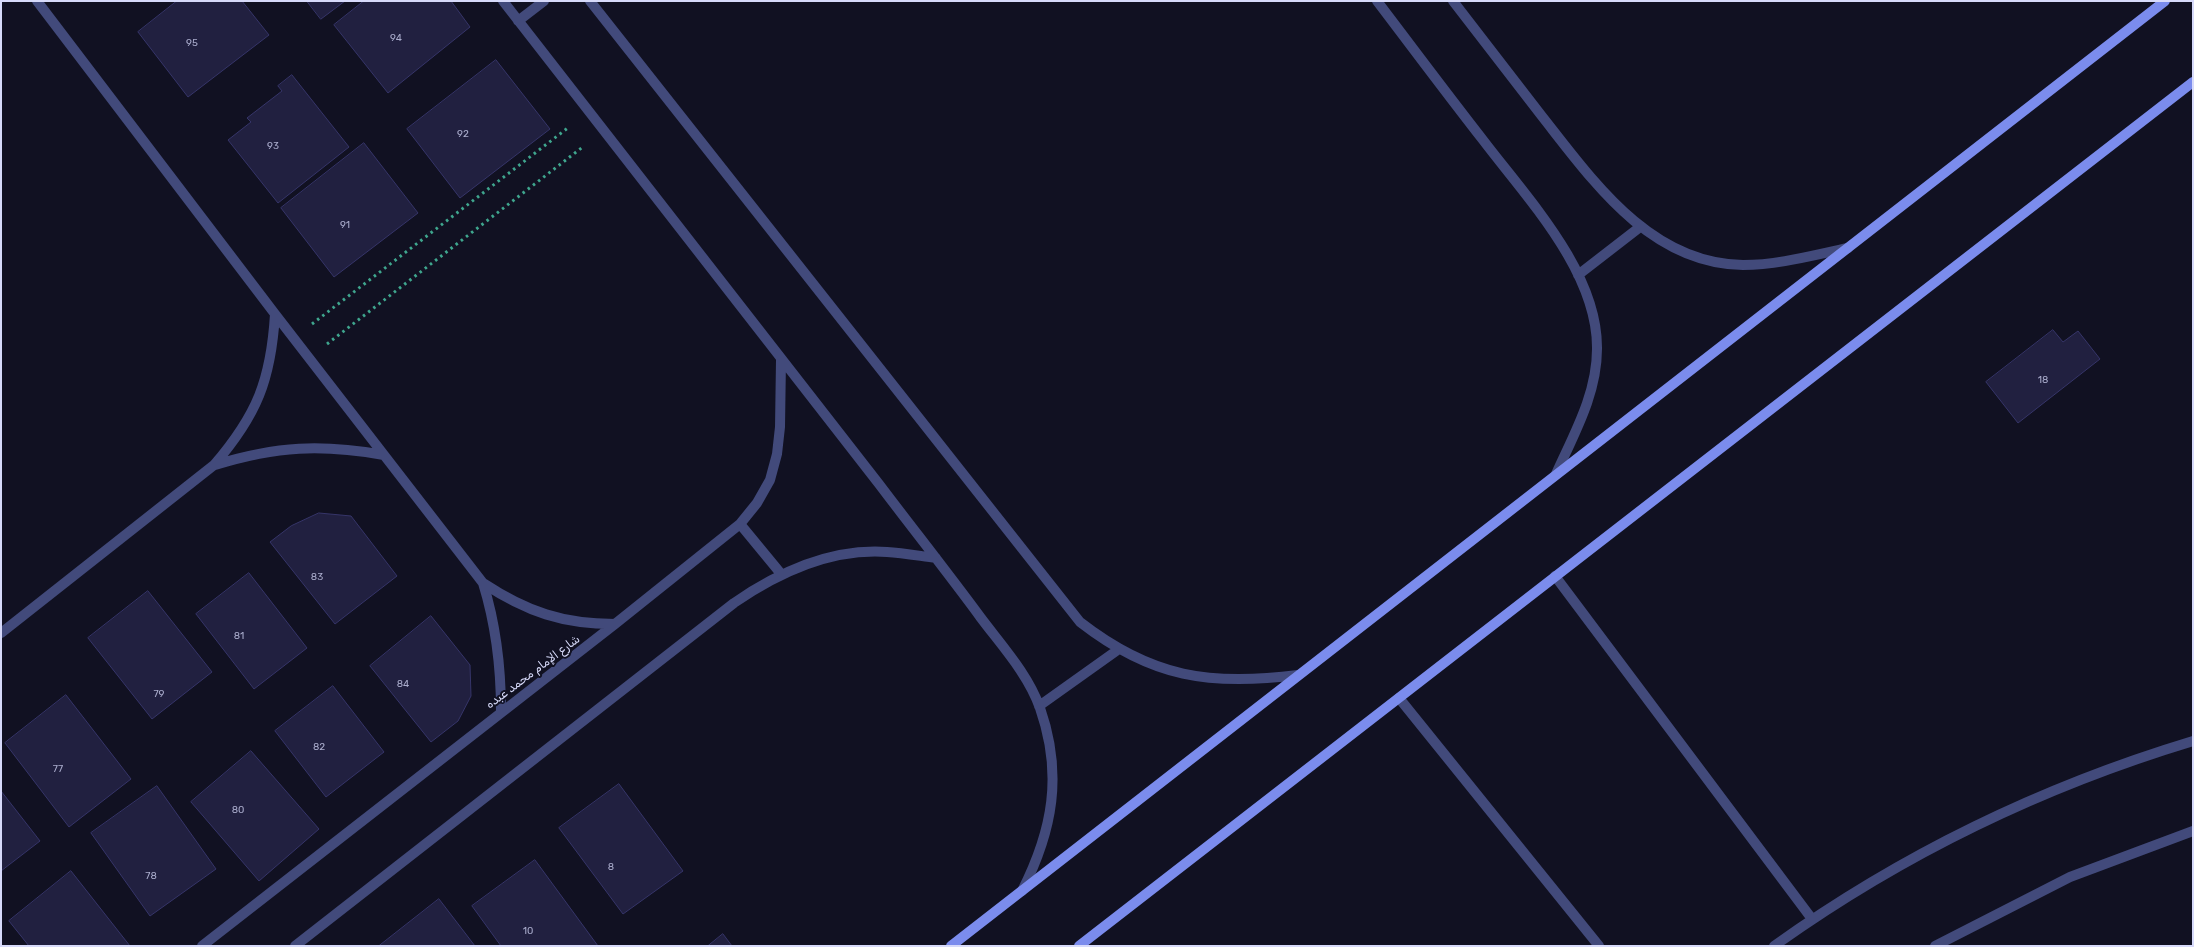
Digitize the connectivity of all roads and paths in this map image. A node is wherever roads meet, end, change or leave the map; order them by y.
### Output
1 (37, 1) edge
2 (503, 1) edge
3 (544, 1) edge
4 (590, 1) edge
5 (1377, 1) edge
6 (1452, 1) edge
7 (2165, 1) edge
8 (518, 21) junction
9 (2193, 82) edge
10 (589, 112) junction
11 (604, 131) junction
12 (1640, 226) junction
13 (1848, 248) junction
14 (1578, 275) junction
15 (275, 314) junction
16 (293, 338) junction
17 (309, 358) junction
18 (781, 360) junction
19 (384, 455) junction
20 (214, 465) junction
21 (1556, 474) junction
22 (740, 524) junction
23 (936, 558) junction
24 (782, 575) junction
25 (1555, 576) junction
26 (483, 583) junction
27 (615, 624) junction
28 (1, 633) edge
29 (1119, 649) junction
30 (1298, 676) junction
31 (1399, 698) junction
32 (1039, 706) junction
33 (501, 711) junction
34 (2193, 741) edge
35 (2193, 831) edge
36 (1022, 890) junction
37 (1812, 919) junction
38 (202, 946) edge
39 (295, 946) edge
40 (951, 946) edge
41 (1079, 946) edge
42 (1599, 946) edge
43 (1774, 946) edge
44 (1935, 946) edge

1 - 15 street
2 - 8 street
3 - 8 street
4 - 29 street
5 - 14 street
6 - 12 street
7 - 13 main road
8 - 10 street
9 - 25 main road
10 - 11 street
10 - 16 path
11 - 17 path
11 - 18 street
12 - 13 street
12 - 14 street
13 - 21 main road
14 - 21 street
15 - 16 street
15 - 20 street
16 - 17 street
17 - 19 street
18 - 22 street, شارع الإمام محمد عبده
18 - 23 street
19 - 20 street
19 - 26 street
20 - 28 street
21 - 30 main road
22 - 24 street
22 - 27 street, شارع الإمام محمد عبده
23 - 24 street
23 - 32 street
24 - 39 street
25 - 31 main road
25 - 37 street
26 - 27 street
26 - 33 street
27 - 33 street, شارع الإمام محمد عبده
29 - 30 street
29 - 32 street
30 - 36 main road
31 - 41 main road
31 - 42 street
32 - 36 street
33 - 38 street, شارع الإمام محمد عبده
34 - 37 street
35 - 44 street
36 - 40 main road
37 - 43 street

